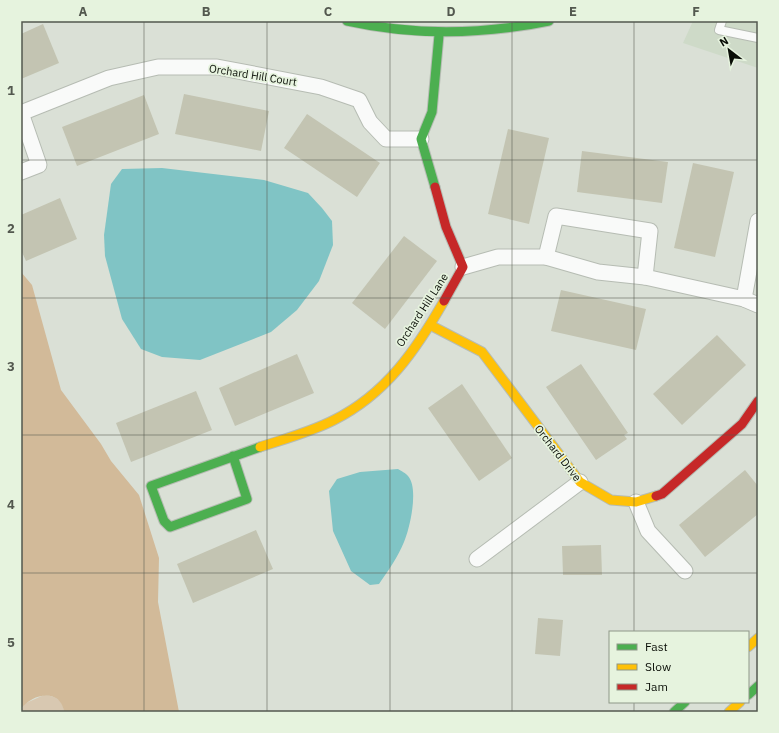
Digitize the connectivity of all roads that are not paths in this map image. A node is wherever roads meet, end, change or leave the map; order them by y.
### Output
1 (348, 21) edge
2 (549, 21) edge
3 (722, 21) edge
4 (439, 35) junction
5 (758, 38) edge
6 (21, 113) edge
7 (421, 139) junction
8 (21, 172) edge
9 (758, 221) edge
10 (546, 257) junction
11 (463, 267) junction
12 (645, 277) junction
13 (744, 299) junction
14 (758, 305) edge
15 (430, 325) junction
16 (758, 401) edge
17 (233, 456) junction
18 (580, 482) junction
19 (636, 502) junction
20 (477, 559) dead end
21 (685, 571) dead end
22 (758, 638) edge
23 (749, 645) edge
24 (758, 686) edge
25 (749, 694) edge
26 (684, 703) edge
27 (739, 703) edge
28 (674, 712) edge
29 (729, 712) edge

1 - 4 street
2 - 4 street
3 - 5 lane
4 - 7 street
6 - 7 street, Orchard Hill Court
6 - 8 street, Orchard Hill Court
7 - 11 street, Orchard Hill Lane
9 - 13 street
10 - 11 street
10 - 12 street
10 - 12 street
11 - 15 street, Orchard Hill Lane
12 - 13 street
13 - 14 street
15 - 17 street, Orchard Hill Lane
15 - 18 street, Orchard Drive
16 - 19 street, Orchard Drive
17 - 17 street, Orchard Hill Lane
18 - 19 street, Orchard Drive
18 - 20 street
19 - 21 street
22 - 23 street
24 - 25 street
26 - 28 street
27 - 29 street

